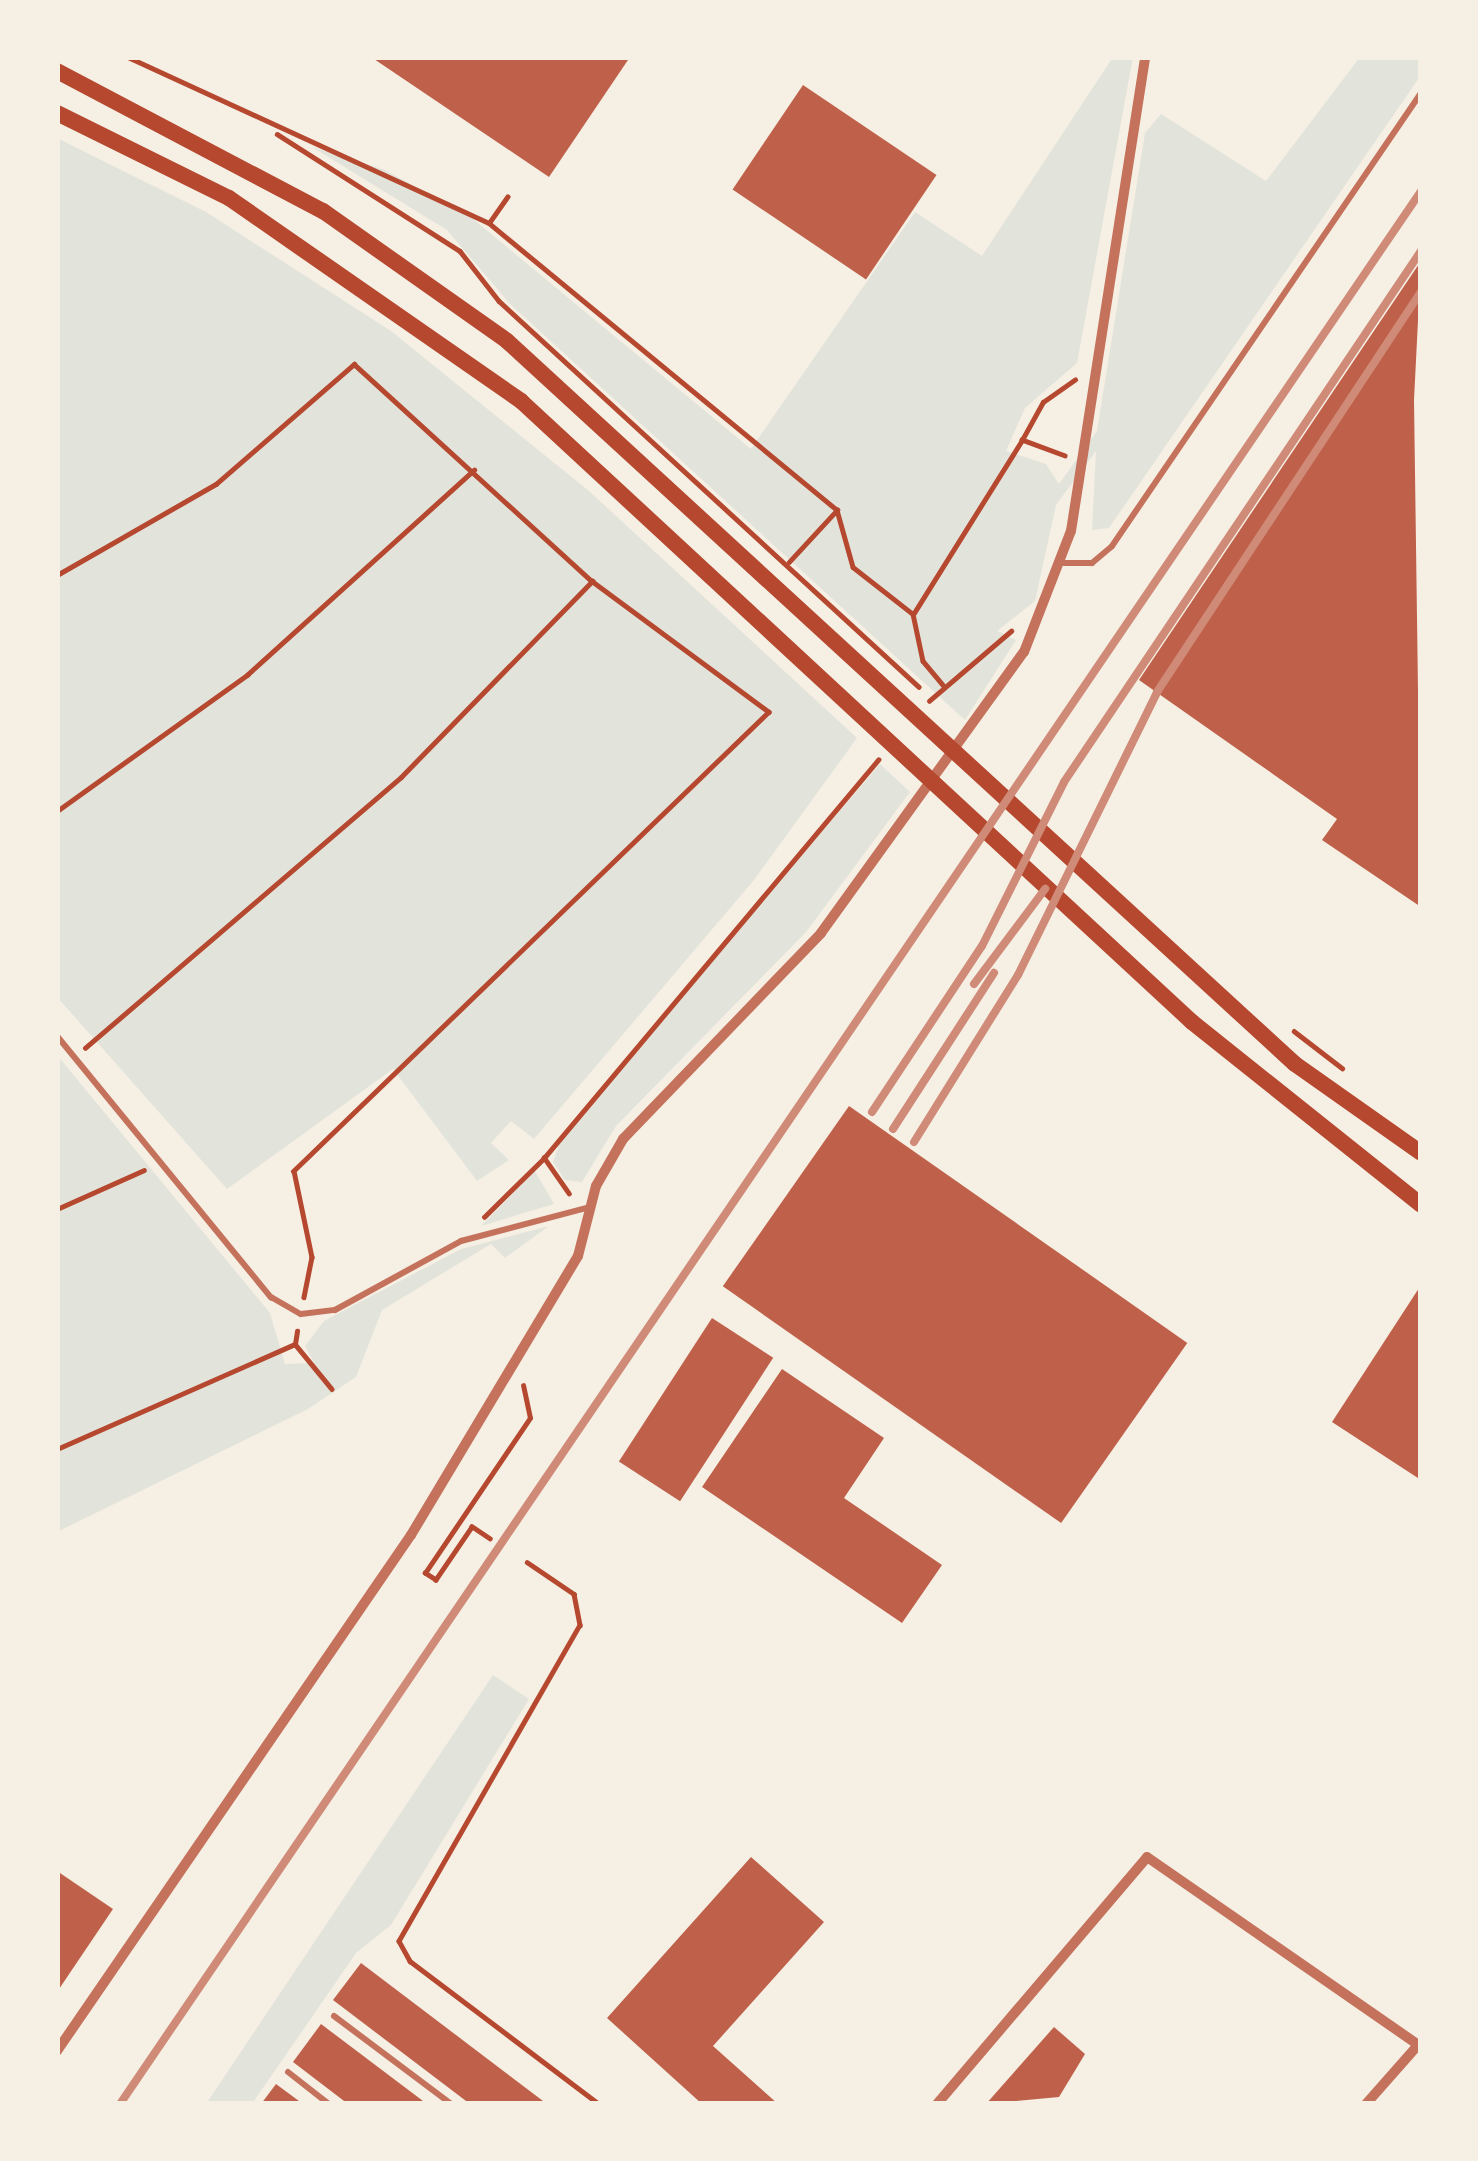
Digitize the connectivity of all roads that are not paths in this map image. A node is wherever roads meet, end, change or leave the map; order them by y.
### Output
1 (1144, 57) edge
2 (57, 71) edge
3 (1421, 93) edge
4 (57, 113) edge
5 (1064, 563) junction
6 (57, 1036) edge
7 (1421, 1154) edge
8 (1421, 1204) edge
9 (590, 1208) junction
10 (334, 2016) dead end
11 (1420, 2046) edge
12 (57, 2051) edge
13 (288, 2072) dead end
14 (329, 2104) edge
15 (451, 2104) edge
16 (937, 2104) edge
17 (1366, 2104) edge

1 - 5 street
2 - 7 main road
3 - 5 lane
4 - 8 main road
5 - 9 street
6 - 9 lane
9 - 12 street
10 - 15 lane
11 - 16 street
11 - 17 street
13 - 14 lane

